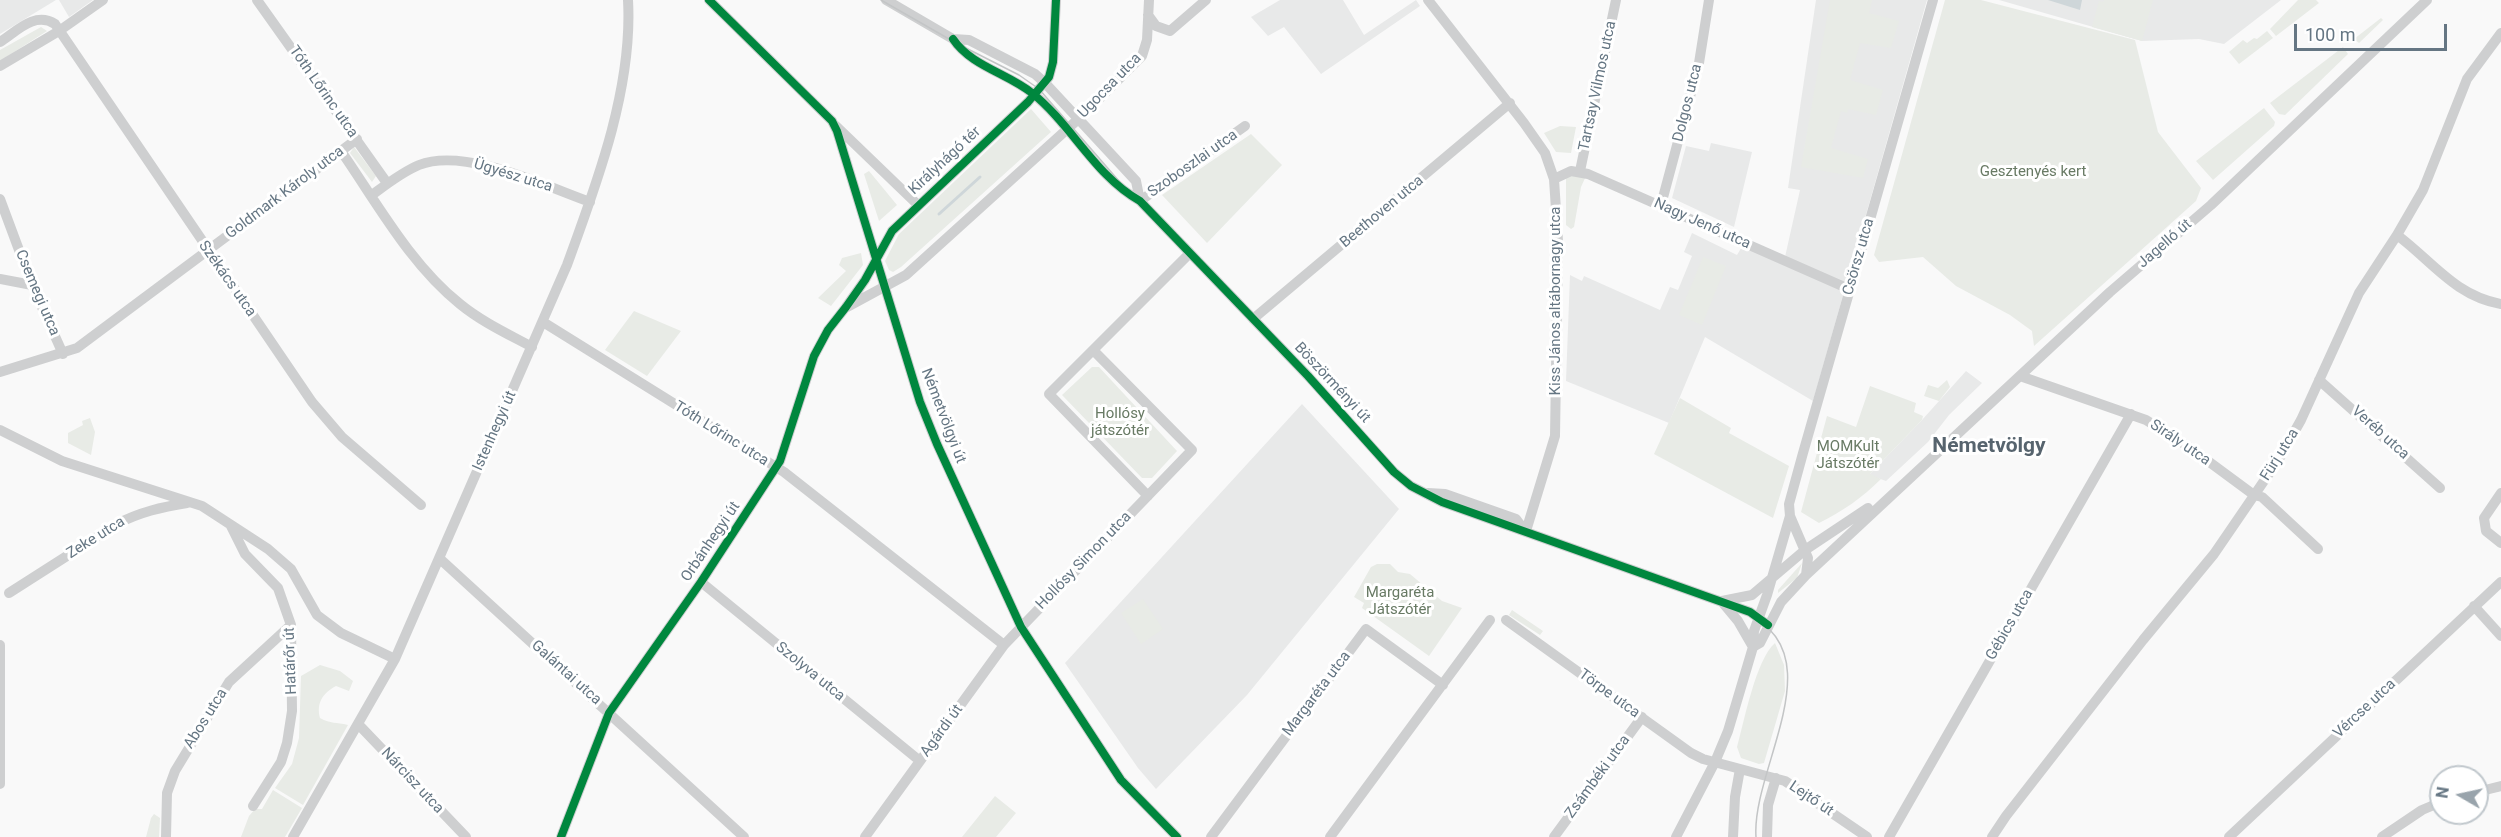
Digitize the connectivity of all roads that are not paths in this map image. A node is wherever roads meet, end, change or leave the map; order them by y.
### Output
1 (103, 0) edge
2 (257, 0) edge
3 (628, 0) edge
4 (709, 0) edge
5 (886, 0) edge
6 (1056, 0) edge
7 (1149, 0) edge
8 (1206, 0) edge
9 (1428, 0) edge
10 (1616, 0) edge
11 (1709, 0) edge
12 (1933, 0) edge
13 (2427, 0) edge
14 (1148, 15) junction
15 (59, 31) junction
16 (2501, 33) edge
17 (953, 39) junction
18 (0, 42) edge
19 (0, 66) edge
20 (1040, 88) junction
21 (1510, 103) junction
22 (832, 121) junction
23 (1072, 124) junction
24 (1245, 126) dead end
25 (357, 140) junction
26 (341, 151) junction
27 (1580, 171) junction
28 (1554, 179) junction
29 (387, 183) junction
30 (372, 195) junction
31 (0, 199) edge
32 (1140, 201) junction
33 (590, 202) junction
34 (918, 205) junction
35 (1661, 205) junction
36 (2397, 235) junction
37 (208, 251) junction
38 (1190, 253) junction
39 (876, 260) junction
40 (0, 279) edge
41 (32, 285) junction
42 (885, 288) junction
43 (1850, 289) junction
44 (2501, 304) edge
45 (846, 307) junction
46 (1252, 319) junction
47 (543, 322) junction
48 (532, 347) junction
49 (1093, 350) junction
50 (63, 354) junction
51 (0, 372) edge
52 (2020, 376) junction
53 (2319, 380) junction
54 (2131, 414) junction
55 (0, 430) edge
56 (776, 468) junction
57 (1900, 485) junction
58 (2440, 488) dead end
59 (2501, 493) edge
60 (2254, 495) junction
61 (1148, 496) junction
62 (190, 502) junction
63 (422, 505) dead end
64 (1790, 516) junction
65 (231, 526) junction
66 (1526, 531) junction
67 (2501, 543) edge
68 (2318, 549) dead end
69 (1805, 550) junction
70 (439, 558) junction
71 (1806, 575) junction
72 (1770, 581) junction
73 (701, 582) junction
74 (2501, 582) edge
75 (9, 593) dead end
76 (1719, 601) junction
77 (2474, 606) junction
78 (1759, 616) junction
79 (1490, 620) dead end
80 (1506, 620) dead end
81 (291, 625) junction
82 (1768, 625) junction
83 (1021, 627) junction
84 (2501, 636) edge
85 (0, 645) edge
86 (1004, 645) junction
87 (1753, 647) junction
88 (395, 659) junction
89 (1443, 685) junction
90 (609, 713) junction
91 (1642, 717) junction
92 (359, 725) junction
93 (920, 761) junction
94 (1715, 762) junction
95 (1740, 769) junction
96 (1776, 778) junction
97 (0, 784) edge
98 (253, 806) dead end
99 (2429, 807) edge
100 (166, 837) edge
101 (293, 837) edge
102 (466, 837) edge
103 (561, 837) edge
104 (744, 837) edge
105 (865, 837) edge
106 (1177, 837) edge
107 (1211, 837) edge
108 (1330, 837) edge
109 (1554, 837) edge
110 (1676, 837) edge
111 (1733, 837) edge
112 (1767, 837) edge
113 (1867, 837) edge
114 (1889, 837) edge
115 (1992, 837) edge
116 (2229, 837) edge
117 (2382, 837) edge

1 - 15 street
2 - 25 street, Tóth Lőrinc utca
3 - 33 street, Istenhegyi út
4 - 22 street, Németvölgyi út
5 - 17 street, Böszörményi út
6 - 20 street
7 - 14 street, Ugocsa utca
8 - 14 street
9 - 21 street, Kiss János altábornagy utca
10 - 27 street, Tartsay Vilmos utca
11 - 35 street, Dolgos utca
12 - 43 street, Csörsz utca
13 - 52 street, Jagelló út
14 - 23 street, Ugocsa utca
15 - 18 street
15 - 19 street
15 - 37 street, Székács utca
16 - 36 street, Fürj utca
17 - 20 street, Böszörményi út
17 - 20 street, Böszörményi út
20 - 23 street, Böszörményi út
20 - 23 street, Böszörményi út
20 - 34 street, Királyhágó tér
21 - 28 street, Kiss János altábornagy utca
21 - 46 street, Beethoven utca
22 - 34 street
22 - 39 street, Németvölgyi út
23 - 32 street, Böszörményi út
23 - 32 street, Böszörményi út
23 - 42 street
24 - 32 street, Szoboszlai utca
25 - 26 street, Goldmark Károly utca
25 - 29 street, Tóth Lőrinc utca
26 - 30 street, Tóth Lőrinc utca
26 - 37 street, Goldmark Károly utca
27 - 28 street
27 - 35 street, Nagy Jenő utca
28 - 66 street, Kiss János altábornagy utca
29 - 30 street, Ügyész utca
29 - 33 street, Ügyész utca
30 - 48 street, Tóth Lőrinc utca
31 - 41 street, Csemegi utca
32 - 38 street, Böszörményi út
33 - 47 street, Istenhegyi út
34 - 39 street, Királyhágó tér
35 - 43 street, Nagy Jenő utca
36 - 44 street
36 - 53 street, Fürj utca
37 - 50 street, Goldmark Károly utca
37 - 63 street, Székács utca
38 - 46 street, Böszörményi út
38 - 49 street
39 - 42 street, Németvölgyi út
39 - 45 street, Orbánhegyi út
40 - 41 street
41 - 50 street, Csemegi utca
42 - 45 street, Orbánhegyi út
42 - 83 street, Németvölgyi út
43 - 64 street, Csörsz utca
45 - 56 street, Orbánhegyi út
46 - 66 street, Böszörményi út
47 - 48 street, Istenhegyi út
47 - 56 street, Tóth Lőrinc utca
48 - 70 street, Istenhegyi út
49 - 61 street
49 - 61 street, Hollósy Simon utca
50 - 51 street, Goldmark Károly utca
52 - 54 street, Sirály utca
52 - 57 street, Jagelló út
53 - 58 street, Veréb utca
53 - 60 street, Fürj utca
54 - 60 street, Sirály utca
54 - 114 street, Gébics utca
55 - 62 street, Határőr út
56 - 73 street, Orbánhegyi út
56 - 86 street, Tóth Lőrinc utca
57 - 69 street, Jagelló út
57 - 71 street, Jagelló út
59 - 67 street
60 - 68 street, Sirály utca
60 - 115 street, Fürj utca
61 - 83 street, Hollósy Simon utca
62 - 65 street, Határőr út
62 - 75 street, Zeke utca
64 - 69 street
64 - 72 street, Csörsz utca
65 - 81 street, Határőr út
65 - 88 street, Határőr út
66 - 76 street, Böszörményi út
69 - 71 street
69 - 72 street, Jagelló út
70 - 88 street, Istenhegyi út
70 - 90 street, Galántai utca
71 - 82 street, Jagelló út
72 - 76 street, Böszörményi út
72 - 78 street
73 - 90 street, Orbánhegyi út
73 - 93 street, Szolyva utca
74 - 77 street, Vércse utca
76 - 78 street, Böszörményi út
76 - 87 street, Böszörményi út
77 - 84 street
77 - 116 street, Vércse utca
78 - 82 street, Böszörményi út
78 - 87 street
79 - 89 street
80 - 91 street, Törpe utca
81 - 98 street, Határőr út
81 - 100 street, Abos utca
82 - 87 street, Jagelló út
83 - 86 street, Agárdi út
83 - 106 street, Németvölgyi út
85 - 97 street
86 - 93 street, Agárdi út
87 - 94 street
88 - 92 street, Istenhegyi út
89 - 107 street, Margaréta utca
89 - 108 street
90 - 103 street, Orbánhegyi út
90 - 104 street, Galántai utca
91 - 94 street, Törpe utca
91 - 109 street, Zsámbéki utca
92 - 101 street, Istenhegyi út
92 - 102 street, Nárcisz utca
93 - 105 street, Agárdi út
94 - 95 street, Lejtő út
94 - 110 street
95 - 96 street, Lejtő út
95 - 111 street
96 - 112 street
96 - 113 street, Lejtő út
99 - 117 street

